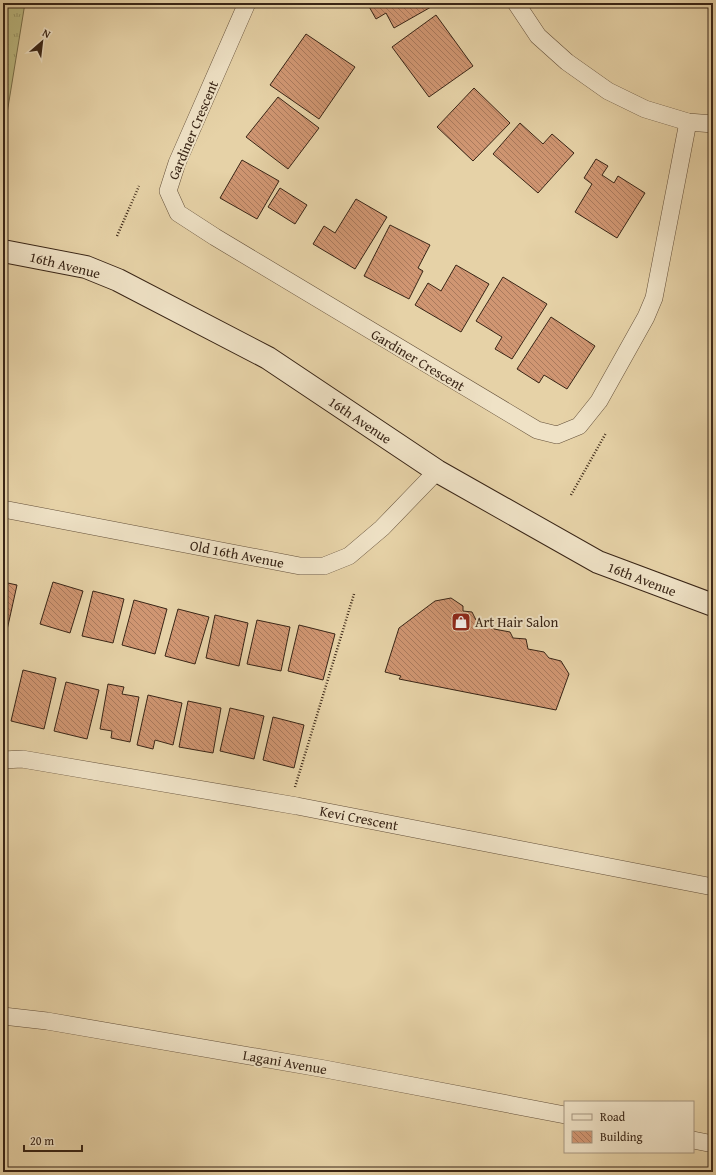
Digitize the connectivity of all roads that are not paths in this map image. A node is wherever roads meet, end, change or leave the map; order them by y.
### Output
1 (247, 3) edge
2 (516, 3) edge
3 (688, 122) junction
4 (713, 124) edge
5 (3, 251) edge
6 (437, 471) junction
7 (3, 509) edge
8 (713, 606) edge
9 (3, 760) edge
10 (713, 887) edge
11 (3, 1016) edge
12 (564, 1115) edge
13 (694, 1140) edge
14 (713, 1144) edge

1 - 3 street, Gardiner Crescent
2 - 3 street
3 - 4 street
5 - 6 main road, 16th Avenue
6 - 7 street, Old 16th Avenue
6 - 8 main road, 16th Avenue
9 - 10 street, Kevi Crescent
11 - 12 street, Lagani Avenue
13 - 14 street

